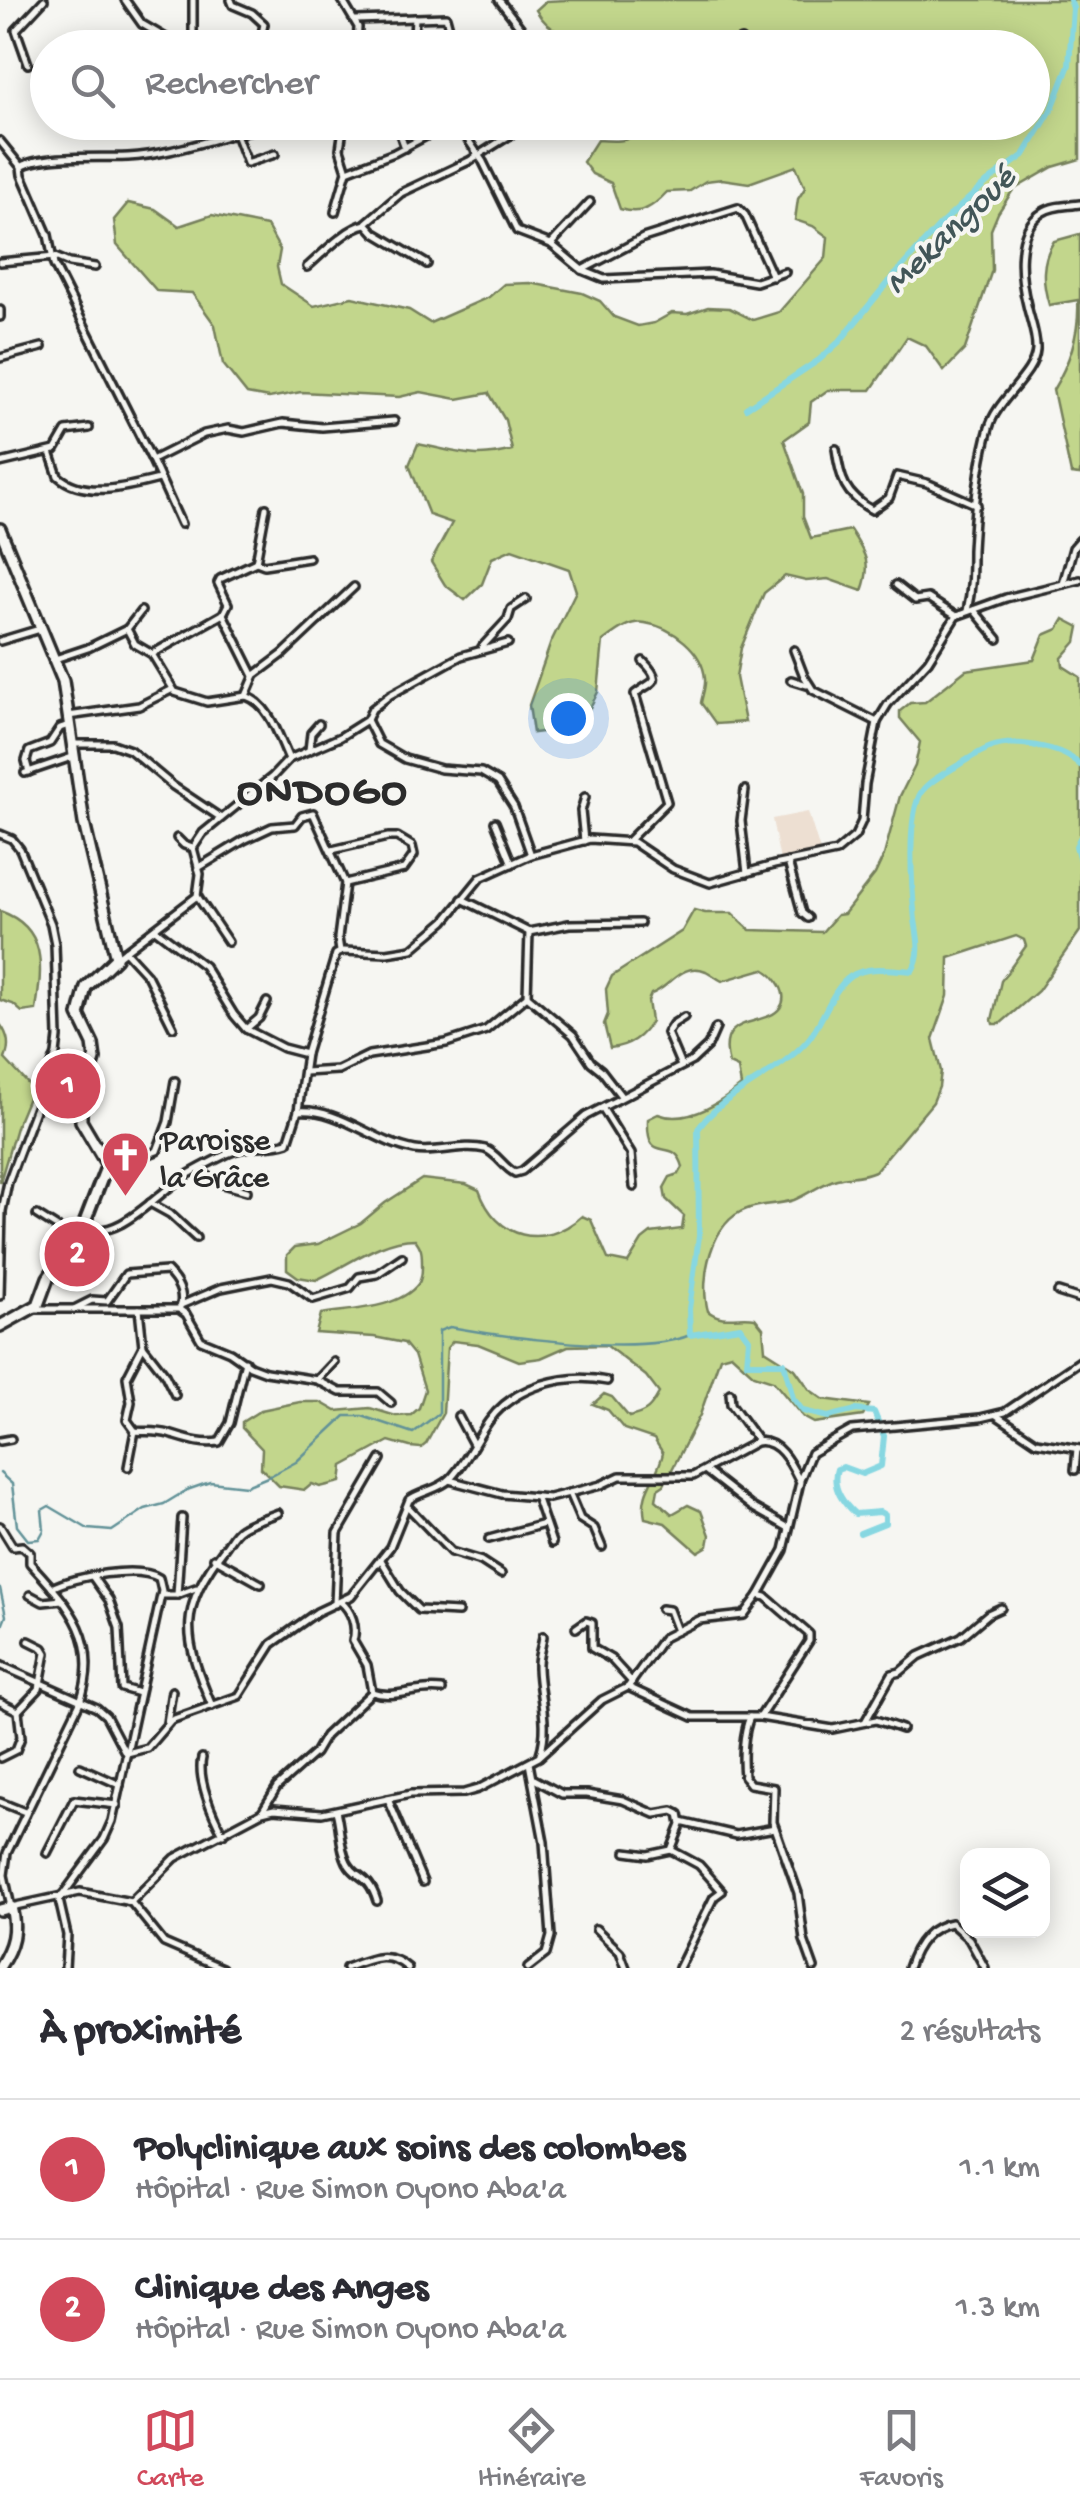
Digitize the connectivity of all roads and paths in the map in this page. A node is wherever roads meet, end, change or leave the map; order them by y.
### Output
1 (44, 0) edge
2 (125, 0) edge
3 (193, 0) edge
4 (231, 0) edge
5 (344, 0) edge
6 (499, 0) edge
7 (414, 18) junction
8 (356, 20) junction
9 (152, 30) edge
10 (193, 30) edge
11 (263, 30) edge
12 (357, 30) edge
13 (414, 30) edge
14 (450, 30) edge
15 (521, 30) edge
16 (28, 64) dead end
17 (215, 140) edge
18 (238, 140) edge
19 (341, 140) edge
20 (402, 140) edge
21 (420, 140) edge
22 (468, 140) edge
23 (502, 140) edge
24 (0, 141) edge
25 (405, 148) junction
26 (275, 154) dead end
27 (479, 155) junction
28 (21, 167) junction
29 (347, 171) junction
30 (590, 202) dead end
31 (1080, 204) edge
32 (335, 212) dead end
33 (366, 224) junction
34 (552, 244) junction
35 (55, 257) junction
36 (0, 262) edge
37 (427, 264) dead end
38 (95, 267) dead end
39 (307, 268) dead end
40 (582, 270) junction
41 (785, 272) dead end
42 (773, 278) junction
43 (42, 347) dead end
44 (0, 358) edge
45 (394, 421) dead end
46 (89, 428) dead end
47 (836, 449) dead end
48 (50, 452) junction
49 (152, 460) junction
50 (0, 462) edge
51 (159, 479) junction
52 (977, 505) junction
53 (266, 508) dead end
54 (181, 524) dead end
55 (0, 529) edge
56 (1080, 540) edge
57 (308, 558) dead end
58 (256, 562) junction
59 (1080, 580) edge
60 (1063, 584) junction
61 (896, 585) dead end
62 (354, 587) dead end
63 (526, 599) dead end
64 (141, 611) dead end
65 (970, 611) junction
66 (222, 614) junction
67 (956, 616) junction
68 (42, 628) junction
69 (127, 628) junction
70 (998, 639) dead end
71 (0, 642) edge
72 (508, 642) dead end
73 (480, 648) junction
74 (794, 650) dead end
75 (152, 654) junction
76 (56, 659) junction
77 (642, 661) dead end
78 (254, 676) junction
79 (791, 680) dead end
80 (808, 685) junction
81 (172, 690) junction
82 (246, 696) junction
83 (367, 720) junction
84 (68, 721) junction
85 (878, 722) junction
86 (318, 724) dead end
87 (70, 744) junction
88 (310, 750) junction
89 (72, 757) junction
90 (289, 759) junction
91 (745, 790) dead end
92 (586, 797) dead end
93 (221, 818) junction
94 (495, 822) dead end
95 (0, 834) edge
96 (177, 838) dead end
97 (584, 841) junction
98 (628, 841) junction
99 (194, 848) junction
100 (332, 850) junction
101 (531, 855) junction
102 (788, 862) junction
103 (512, 864) junction
104 (198, 868) junction
105 (748, 873) junction
106 (345, 882) junction
107 (198, 896) junction
108 (462, 899) junction
109 (808, 918) dead end
110 (640, 923) dead end
111 (156, 929) junction
112 (528, 932) junction
113 (228, 942) dead end
114 (340, 951) junction
115 (120, 954) junction
116 (527, 996) junction
117 (520, 1001) junction
118 (267, 1002) dead end
119 (536, 1005) junction
120 (684, 1017) dead end
121 (173, 1027) dead end
122 (246, 1028) junction
123 (716, 1028) dead end
124 (306, 1054) junction
125 (681, 1066) junction
126 (303, 1072) junction
127 (175, 1081) dead end
128 (621, 1096) junction
129 (603, 1109) junction
130 (298, 1111) junction
131 (197, 1170) junction
132 (105, 1171) junction
133 (634, 1187) dead end
134 (247, 1191) dead end
135 (150, 1203) junction
136 (37, 1215) dead end
137 (82, 1227) junction
138 (196, 1238) dead end
139 (75, 1240) junction
140 (402, 1257) dead end
141 (1058, 1292) dead end
142 (0, 1296) edge
143 (1080, 1299) edge
144 (180, 1307) junction
145 (35, 1309) junction
146 (140, 1309) junction
147 (72, 1310) junction
148 (0, 1326) edge
149 (143, 1346) junction
150 (245, 1361) junction
151 (1080, 1361) edge
152 (334, 1362) dead end
153 (317, 1380) junction
154 (607, 1381) dead end
155 (730, 1393) dead end
156 (175, 1395) dead end
157 (391, 1404) dead end
158 (996, 1414) junction
159 (458, 1416) dead end
160 (135, 1432) junction
161 (12, 1440) dead end
162 (0, 1441) edge
163 (758, 1441) junction
164 (474, 1444) junction
165 (1079, 1449) edge
166 (381, 1459) dead end
167 (128, 1467) dead end
168 (1075, 1470) dead end
169 (706, 1471) junction
170 (449, 1480) junction
171 (800, 1482) junction
172 (569, 1493) junction
173 (537, 1498) junction
174 (409, 1508) junction
175 (278, 1513) dead end
176 (182, 1518) dead end
177 (544, 1524) junction
178 (0, 1526) edge
179 (787, 1527) junction
180 (490, 1538) dead end
181 (552, 1543) dead end
182 (602, 1547) dead end
183 (214, 1558) junction
184 (381, 1560) junction
185 (502, 1574) dead end
186 (92, 1576) junction
187 (261, 1584) dead end
188 (52, 1588) junction
189 (196, 1588) junction
190 (162, 1595) junction
191 (177, 1595) junction
192 (759, 1595) junction
193 (30, 1596) dead end
194 (62, 1600) junction
195 (338, 1603) junction
196 (1001, 1608) dead end
197 (662, 1609) dead end
198 (458, 1612) dead end
199 (576, 1628) dead end
200 (676, 1631) junction
201 (543, 1636) dead end
202 (29, 1640) dead end
203 (0, 1665) edge
204 (41, 1684) junction
205 (630, 1684) junction
206 (442, 1690) dead end
207 (172, 1691) dead end
208 (372, 1692) junction
209 (140, 1694) junction
210 (0, 1702) edge
211 (80, 1702) junction
212 (212, 1706) junction
213 (18, 1710) junction
214 (750, 1717) junction
215 (760, 1717) junction
216 (167, 1722) junction
217 (865, 1722) junction
218 (902, 1729) dead end
219 (127, 1754) junction
220 (539, 1757) junction
221 (0, 1758) edge
222 (202, 1758) dead end
223 (529, 1762) junction
224 (80, 1767) dead end
225 (534, 1780) junction
226 (120, 1785) junction
227 (388, 1799) junction
228 (0, 1802) edge
229 (116, 1805) junction
230 (336, 1811) junction
231 (25, 1812) junction
232 (262, 1812) junction
233 (682, 1822) junction
234 (775, 1828) junction
235 (223, 1834) junction
236 (671, 1850) junction
237 (626, 1852) dead end
238 (47, 1853) dead end
239 (423, 1882) dead end
240 (62, 1894) junction
241 (378, 1901) dead end
242 (131, 1902) junction
243 (6, 1908) edge
244 (596, 1930) dead end
245 (0, 1966) edge
246 (65, 1968) edge
247 (222, 1968) edge
248 (346, 1968) edge
249 (408, 1968) edge
250 (528, 1968) edge
251 (626, 1968) edge
252 (680, 1968) edge
253 (814, 1968) edge
254 (908, 1968) edge
255 (985, 1968) edge

1 - 16 street
2 - 9 street
3 - 10 street
4 - 11 street
5 - 8 street
6 - 15 street
7 - 8 street
7 - 13 street
7 - 14 street
8 - 12 street
17 - 28 street
18 - 26 street
19 - 29 street
20 - 25 street
21 - 25 street
22 - 27 street
23 - 27 street
24 - 28 street
25 - 29 street
27 - 33 street
27 - 34 street
28 - 35 street
29 - 32 street
30 - 34 street
31 - 52 street
33 - 37 street
33 - 39 street
34 - 40 street
35 - 36 street
35 - 38 street
35 - 49 street
40 - 42 street
40 - 42 street
41 - 42 street
43 - 44 street
45 - 49 street
46 - 48 street
47 - 52 street
48 - 50 street
48 - 51 street
49 - 51 street
51 - 54 street
52 - 65 street
53 - 58 street
55 - 68 street
56 - 60 street
57 - 58 street
58 - 66 street
59 - 60 street
60 - 65 street
61 - 67 street
62 - 78 street
63 - 73 street
64 - 69 street
65 - 67 street
65 - 70 street
66 - 75 street
66 - 78 street
67 - 85 street
68 - 71 street
68 - 76 street
69 - 75 street
69 - 76 street
72 - 73 street
73 - 83 street
74 - 80 street
75 - 81 street
76 - 84 street
77 - 98 street
78 - 82 street
79 - 80 street
80 - 85 street
81 - 82 street
81 - 84 street
82 - 90 street
83 - 88 street
83 - 101 street
84 - 87 street
84 - 89 street
85 - 102 street
86 - 88 street
87 - 89 street
87 - 93 street
88 - 90 street
89 - 115 street
90 - 93 street
91 - 105 street
92 - 97 street
93 - 99 street
94 - 103 street
95 - 142 street
96 - 99 street
97 - 98 street
97 - 101 street
98 - 105 street
99 - 104 street
100 - 104 street
100 - 106 street
100 - 106 street
101 - 103 street
102 - 105 street
102 - 109 street
103 - 108 street
104 - 107 street
106 - 114 street
107 - 111 street
107 - 113 street
108 - 112 street
108 - 114 street
110 - 112 street
111 - 115 street
111 - 122 street
112 - 116 street
114 - 124 street
115 - 121 street
115 - 132 street
116 - 117 street
116 - 119 street
117 - 119 street
117 - 126 street
118 - 122 street
119 - 128 street
120 - 125 street
122 - 124 street
123 - 125 street
124 - 126 street
125 - 128 street
126 - 130 street
127 - 132 street
128 - 129 street
129 - 130 street
129 - 133 street
130 - 131 street
131 - 134 street
131 - 135 street
132 - 137 street
135 - 137 street
135 - 138 street
136 - 139 street
137 - 139 street
139 - 145 street
140 - 144 street
141 - 143 street
144 - 146 street
144 - 147 street
144 - 150 street
145 - 147 street
145 - 148 street
146 - 147 street
146 - 149 street
149 - 156 street
149 - 160 street
150 - 153 street
150 - 160 street
151 - 158 street
152 - 153 street
153 - 157 street
154 - 164 street
155 - 163 street
158 - 165 street
158 - 171 street
159 - 164 street
160 - 167 street
161 - 162 street
163 - 169 street
163 - 171 street
164 - 170 street
165 - 168 street
166 - 195 street
169 - 172 street
169 - 179 street
170 - 173 street
170 - 174 street
171 - 179 street
172 - 173 street
172 - 182 street
173 - 177 street
174 - 184 street
174 - 185 street
175 - 183 street
176 - 191 street
177 - 180 street
177 - 181 street
178 - 188 street
179 - 192 street
183 - 187 street
183 - 189 street
184 - 195 street
184 - 198 street
186 - 188 street
186 - 190 street
186 - 209 street
188 - 194 street
189 - 191 street
189 - 212 street
190 - 191 street
190 - 209 street
192 - 200 street
192 - 215 street
193 - 194 street
194 - 211 street
195 - 208 street
195 - 212 street
196 - 217 street
197 - 200 street
199 - 205 street
200 - 205 street
201 - 220 street
202 - 204 street
203 - 204 street
204 - 211 street
204 - 213 street
205 - 214 street
205 - 220 street
206 - 208 street
207 - 216 street
208 - 232 street
209 - 219 street
210 - 213 street
211 - 219 street
211 - 231 street
212 - 216 street
213 - 221 street
214 - 215 street
214 - 234 street
215 - 217 street
216 - 219 street
217 - 218 street
219 - 226 street
220 - 223 street
222 - 235 street
223 - 225 street
223 - 227 street
224 - 226 street
225 - 233 street
225 - 250 street
226 - 229 street
227 - 230 street
227 - 239 street
228 - 231 street
229 - 238 street
229 - 240 street
230 - 232 street
230 - 241 street
231 - 243 street
232 - 235 street
233 - 234 street
233 - 236 street
234 - 253 street
235 - 242 street
236 - 237 street
236 - 252 street
240 - 242 street
240 - 243 street
240 - 246 street
242 - 247 street
243 - 245 street
244 - 251 street
248 - 249 street
254 - 255 street

